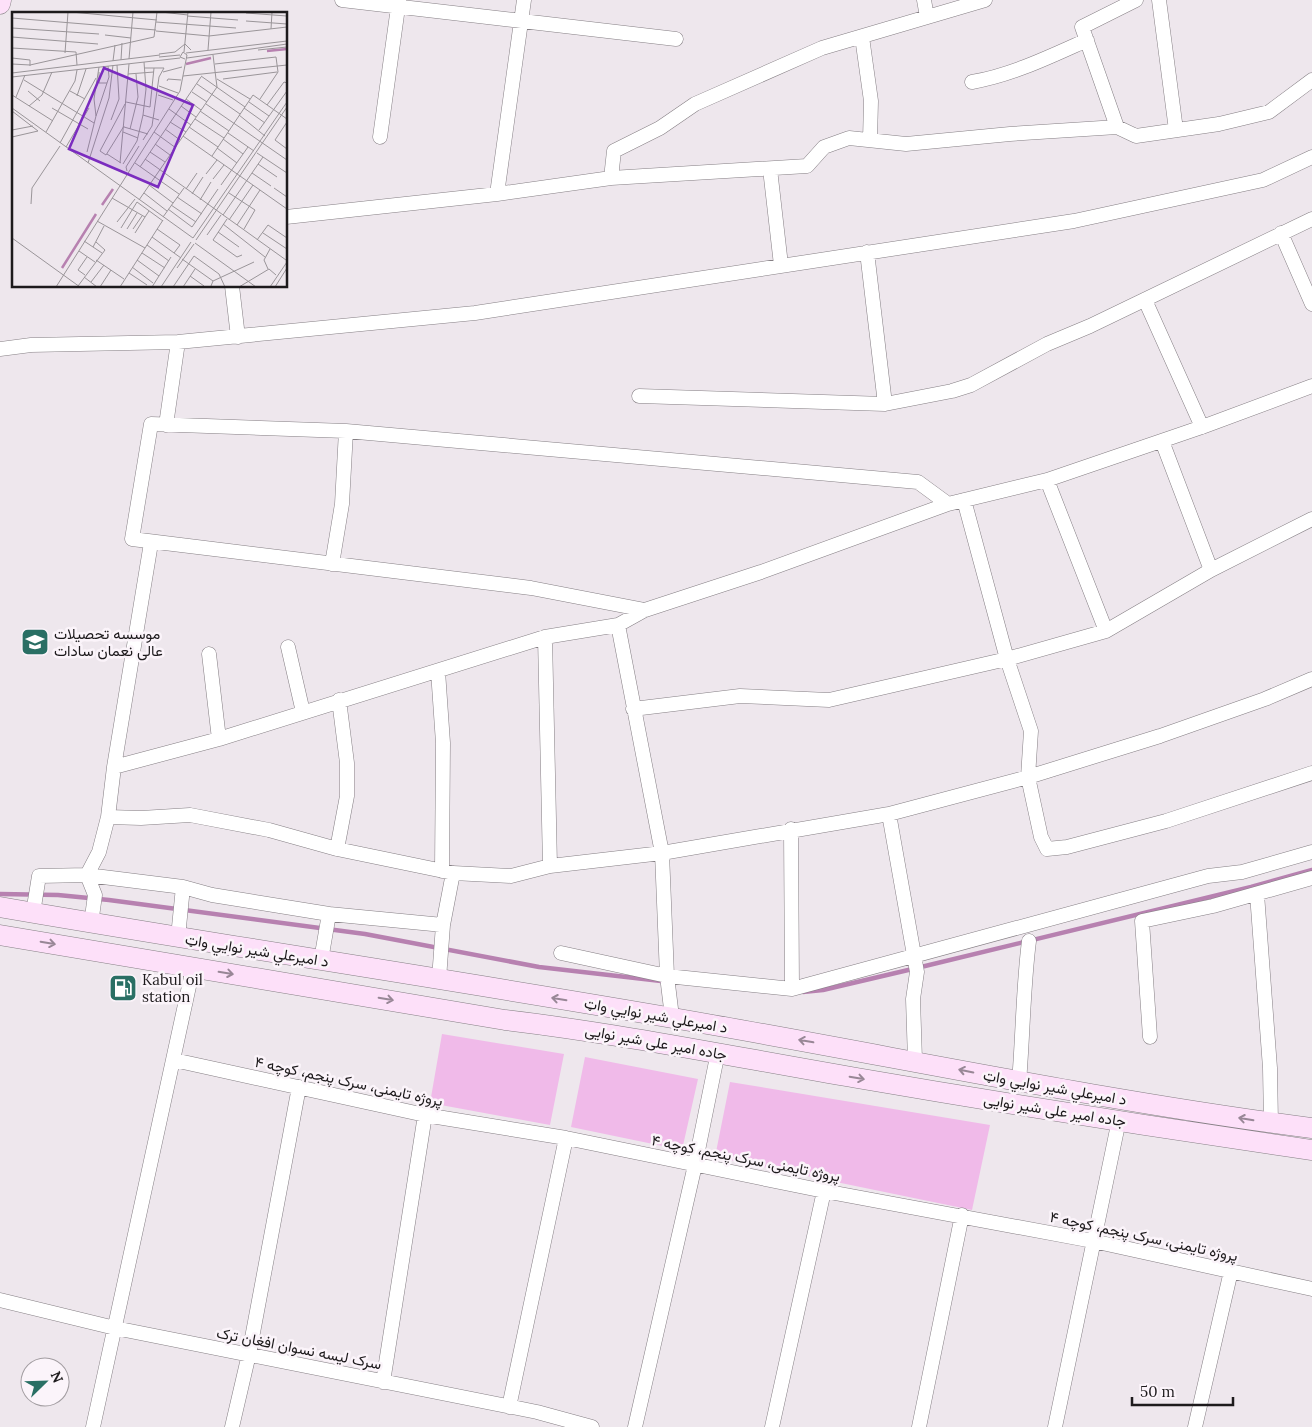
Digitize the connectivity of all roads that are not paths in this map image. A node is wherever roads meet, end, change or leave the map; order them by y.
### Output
1 (1, 0) edge
2 (342, 0) edge
3 (524, 0) edge
4 (924, 0) edge
5 (985, 0) edge
6 (1136, 0) edge
7 (1159, 0) edge
8 (399, 3) edge
9 (0, 4) edge
10 (927, 17) junction
11 (521, 19) junction
12 (862, 37) junction
13 (676, 39) dead end
14 (1086, 40) junction
15 (1312, 80) edge
16 (972, 82) dead end
17 (1117, 127) junction
18 (1176, 130) junction
19 (380, 137) dead end
20 (870, 140) junction
21 (1312, 157) edge
22 (770, 169) junction
23 (611, 178) junction
24 (497, 194) junction
25 (288, 217) edge
26 (1312, 219) edge
27 (1281, 233) junction
28 (867, 252) junction
29 (781, 265) junction
30 (232, 288) edge
31 (1145, 300) junction
32 (1312, 304) edge
33 (238, 337) junction
34 (178, 342) junction
35 (0, 349) edge
36 (1312, 386) edge
37 (639, 396) dead end
38 (885, 404) junction
39 (166, 425) junction
40 (1202, 427) junction
41 (346, 431) junction
42 (1162, 441) junction
43 (1047, 480) junction
44 (964, 500) junction
45 (948, 504) junction
46 (1312, 519) edge
47 (151, 543) junction
48 (332, 564) junction
49 (1211, 570) junction
50 (644, 610) junction
51 (618, 625) junction
52 (1106, 631) junction
53 (546, 637) junction
54 (288, 647) dead end
55 (209, 654) dead end
56 (1007, 659) junction
57 (438, 670) junction
58 (1312, 679) edge
59 (339, 700) junction
60 (633, 709) junction
61 (303, 712) junction
62 (219, 740) junction
63 (114, 767) junction
64 (1312, 773) edge
65 (1028, 777) junction
66 (889, 814) junction
67 (108, 817) junction
68 (791, 829) junction
69 (337, 849) junction
70 (1312, 852) edge
71 (662, 853) junction
72 (550, 866) junction
73 (447, 872) junction
74 (86, 875) junction
75 (1312, 878) edge
76 (183, 887) junction
77 (1257, 894) junction
78 (0, 907) edge
79 (33, 913) junction
80 (329, 914) junction
81 (91, 924) junction
82 (443, 925) junction
83 (0, 935) edge
84 (178, 937) junction
85 (1029, 941) dead end
86 (561, 953) dead end
87 (912, 956) junction
88 (321, 960) junction
89 (193, 968) junction
90 (439, 979) junction
91 (668, 981) junction
92 (792, 989) junction
93 (672, 1017) junction
94 (1150, 1037) dead end
95 (718, 1052) junction
96 (174, 1060) junction
97 (914, 1060) junction
98 (1019, 1082) junction
99 (299, 1088) junction
100 (425, 1116) junction
101 (1119, 1120) junction
102 (1271, 1123) junction
103 (1312, 1128) edge
104 (566, 1138) junction
105 (1312, 1150) edge
106 (695, 1165) junction
107 (824, 1191) junction
108 (962, 1215) junction
109 (1093, 1240) junction
110 (1231, 1271) junction
111 (1312, 1289) edge
112 (0, 1300) edge
113 (115, 1328) junction
114 (249, 1354) junction
115 (383, 1382) junction
116 (509, 1407) junction
117 (93, 1427) edge
118 (232, 1427) edge
119 (592, 1427) edge
120 (635, 1427) edge
121 (772, 1427) edge
122 (919, 1427) edge
123 (1055, 1427) edge
124 (1195, 1427) edge

1 - 9 main road
2 - 8 street
3 - 11 street
4 - 10 street
5 - 10 street
6 - 14 street
7 - 18 street
8 - 11 street
8 - 19 street
10 - 12 street
11 - 13 street
11 - 24 street
12 - 20 street
12 - 23 street
14 - 16 street
14 - 17 street
15 - 18 street
17 - 18 street
17 - 20 street
20 - 22 street
21 - 28 street
22 - 23 street
22 - 29 street
23 - 24 street
24 - 25 street
26 - 27 street
27 - 31 street
27 - 32 street
28 - 29 street
28 - 38 street
29 - 33 street
30 - 33 street
31 - 38 street
31 - 40 street
33 - 34 street
34 - 35 street
34 - 39 street
36 - 40 street
37 - 38 street
39 - 41 street
39 - 47 street
40 - 42 street
41 - 45 street
41 - 48 street
42 - 43 street
42 - 49 street
43 - 44 street
43 - 52 street
44 - 45 street
44 - 56 street
45 - 50 street
46 - 49 street
47 - 48 street
47 - 63 street
48 - 50 street
49 - 52 street
50 - 51 street
51 - 53 street
51 - 60 street
52 - 56 street
53 - 57 street
53 - 72 street
54 - 61 street
55 - 62 street
56 - 60 street
56 - 65 street
57 - 59 street
57 - 73 street
58 - 65 street
59 - 61 street
59 - 69 street
60 - 71 street
61 - 62 street
62 - 63 street
63 - 67 street
64 - 65 street
65 - 66 street
66 - 68 street
66 - 87 street
67 - 69 street
67 - 74 street
68 - 71 street
68 - 92 street
69 - 73 street
70 - 87 street
71 - 72 street
71 - 91 street
72 - 73 street
73 - 82 street
74 - 76 street
74 - 79 street
74 - 81 street
75 - 77 street
76 - 80 street
76 - 84 street
77 - 94 street
77 - 102 street
78 - 79 main road, د امیرعلي شیر نوايي واټ
79 - 81 main road, د امیرعلي شیر نوايي واټ
80 - 82 street
80 - 88 street
81 - 84 main road, د امیرعلي شیر نوايي واټ
82 - 90 street
83 -> 89 main road, جاده امیر علی شیر نوایی
84 - 88 main road, د امیرعلي شیر نوايي واټ
85 - 98 street
86 - 91 street
87 - 92 street
87 - 97 street
88 - 90 main road, د امیرعلي شیر نوايي واټ
89 -> 95 main road, جاده امیر علی شیر نوایی
89 - 96 street
93 -> 90 main road, د امیرعلي شیر نوايي واټ
91 - 92 street
91 - 93 street
97 -> 93 main road, د امیرعلي شیر نوايي واټ
95 -> 101 main road, جاده امیر علی شیر نوایی
95 - 106 street
96 - 99 street, پروژه تایمنی، سرک پنجم، کوچه ۴
96 - 113 street
98 -> 97 main road, د امیرعلي شیر نوايي واټ
102 -> 98 main road, د امیرعلي شیر نوايي واټ
99 - 100 street, پروژه تایمنی، سرک پنجم، کوچه ۴
99 - 114 street
100 - 104 street, پروژه تایمنی، سرک پنجم، کوچه ۴
100 - 115 street
101 - 105 main road, جاده امیر علی شیر نوایی
101 - 109 street
102 - 103 main road, د امیرعلي شیر نوايي واټ
104 - 106 street, پروژه تایمنی، سرک پنجم، کوچه ۴
104 - 116 street
106 - 107 street, پروژه تایمنی، سرک پنجم، کوچه ۴
106 - 120 street
107 - 108 street, پروژه تایمنی، سرک پنجم، کوچه ۴
107 - 121 street
108 - 109 street, پروژه تایمنی، سرک پنجم، کوچه ۴
108 - 122 street
109 - 110 street, پروژه تایمنی، سرک پنجم، کوچه ۴
109 - 123 street
110 - 111 street, پروژه تایمنی، سرک پنجم، کوچه ۴
110 - 124 street
112 - 113 street, سرک لیسه نسوان افغان‌ ترک
113 - 114 street, سرک لیسه نسوان افغان‌ ترک
113 - 117 street
114 - 115 street, سرک لیسه نسوان افغان‌ ترک
114 - 118 street
115 - 116 street, سرک لیسه نسوان افغان‌ ترک
116 - 119 street, سرک لیسه نسوان افغان‌ ترک

